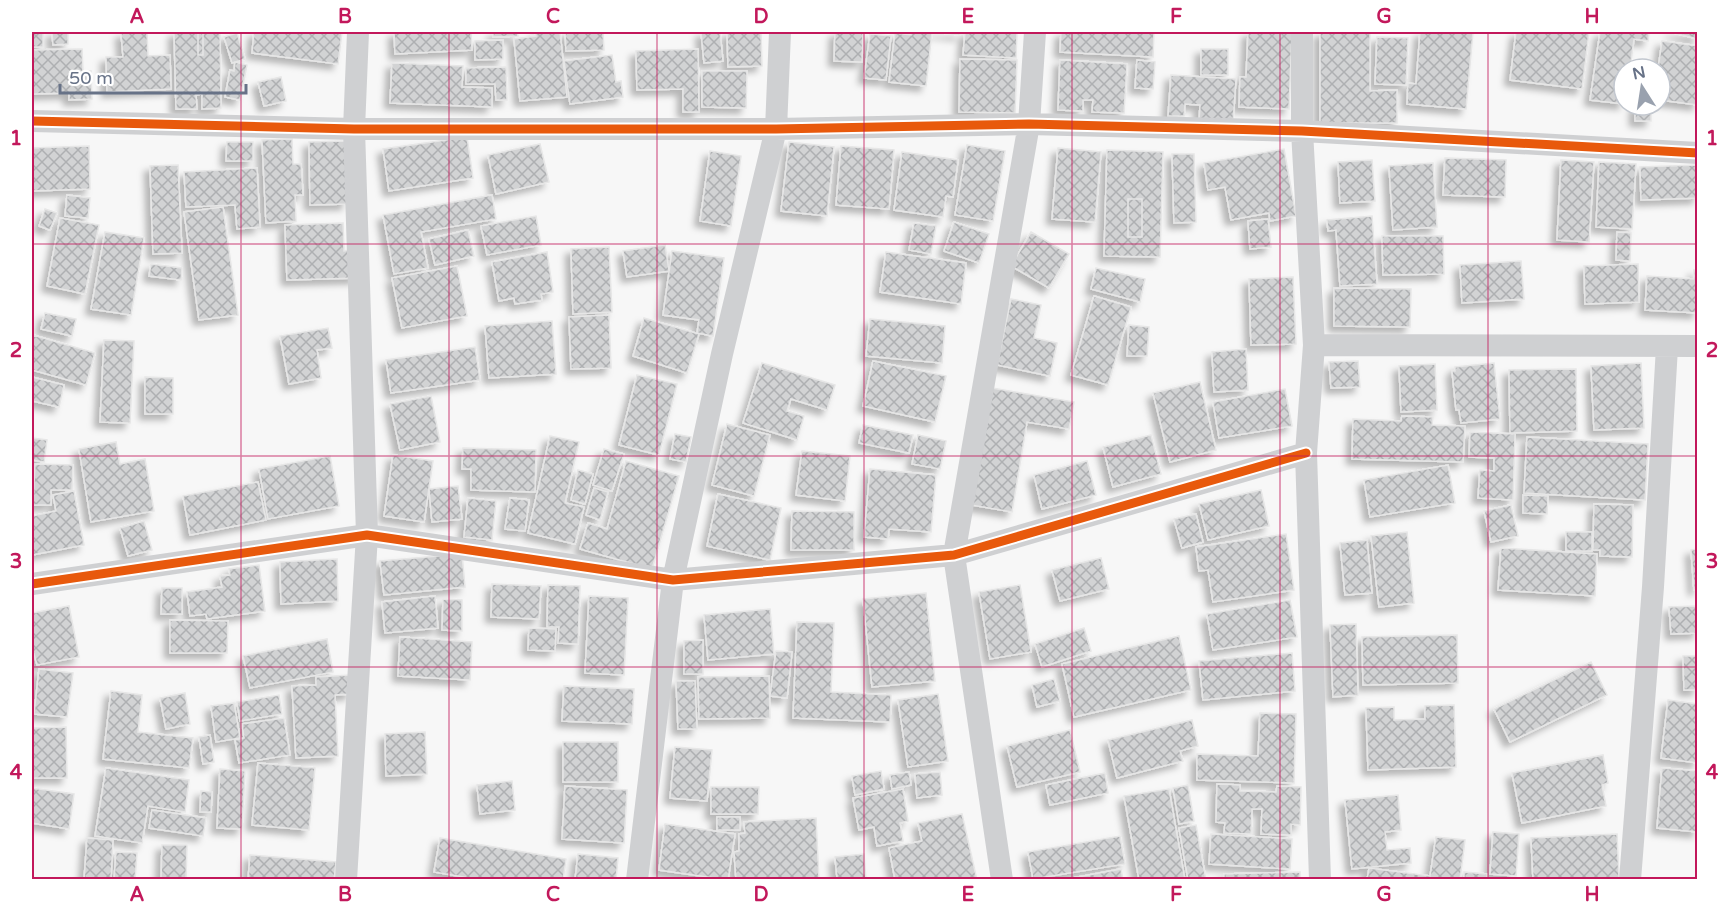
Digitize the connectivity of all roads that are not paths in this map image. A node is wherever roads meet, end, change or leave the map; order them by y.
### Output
1 (358, 32) edge
2 (780, 32) edge
3 (1035, 32) edge
4 (1302, 32) edge
5 (32, 121) edge
6 (1029, 124) junction
7 (354, 129) junction
8 (776, 129) junction
9 (1302, 131) junction
10 (1698, 153) edge
11 (1314, 345) junction
12 (1667, 346) junction
13 (1698, 346) edge
14 (1306, 453) junction
15 (366, 535) junction
16 (954, 555) junction
17 (673, 580) junction
18 (32, 584) edge
19 (346, 879) edge
20 (638, 879) edge
21 (1002, 879) edge
22 (1320, 879) edge
23 (1630, 879) edge

1 - 7 street
2 - 8 street
3 - 6 street
4 - 9 street
5 - 7 street
6 - 8 street
6 - 9 street
6 - 16 street
7 - 8 street
7 - 15 street
8 - 17 street
9 - 10 street
9 - 11 street
11 - 12 street
11 - 14 street
12 - 13 street
12 - 23 street
14 - 16 street
14 - 22 street
15 - 17 street
15 - 18 street
15 - 19 street
16 - 17 street
16 - 21 street
17 - 20 street

